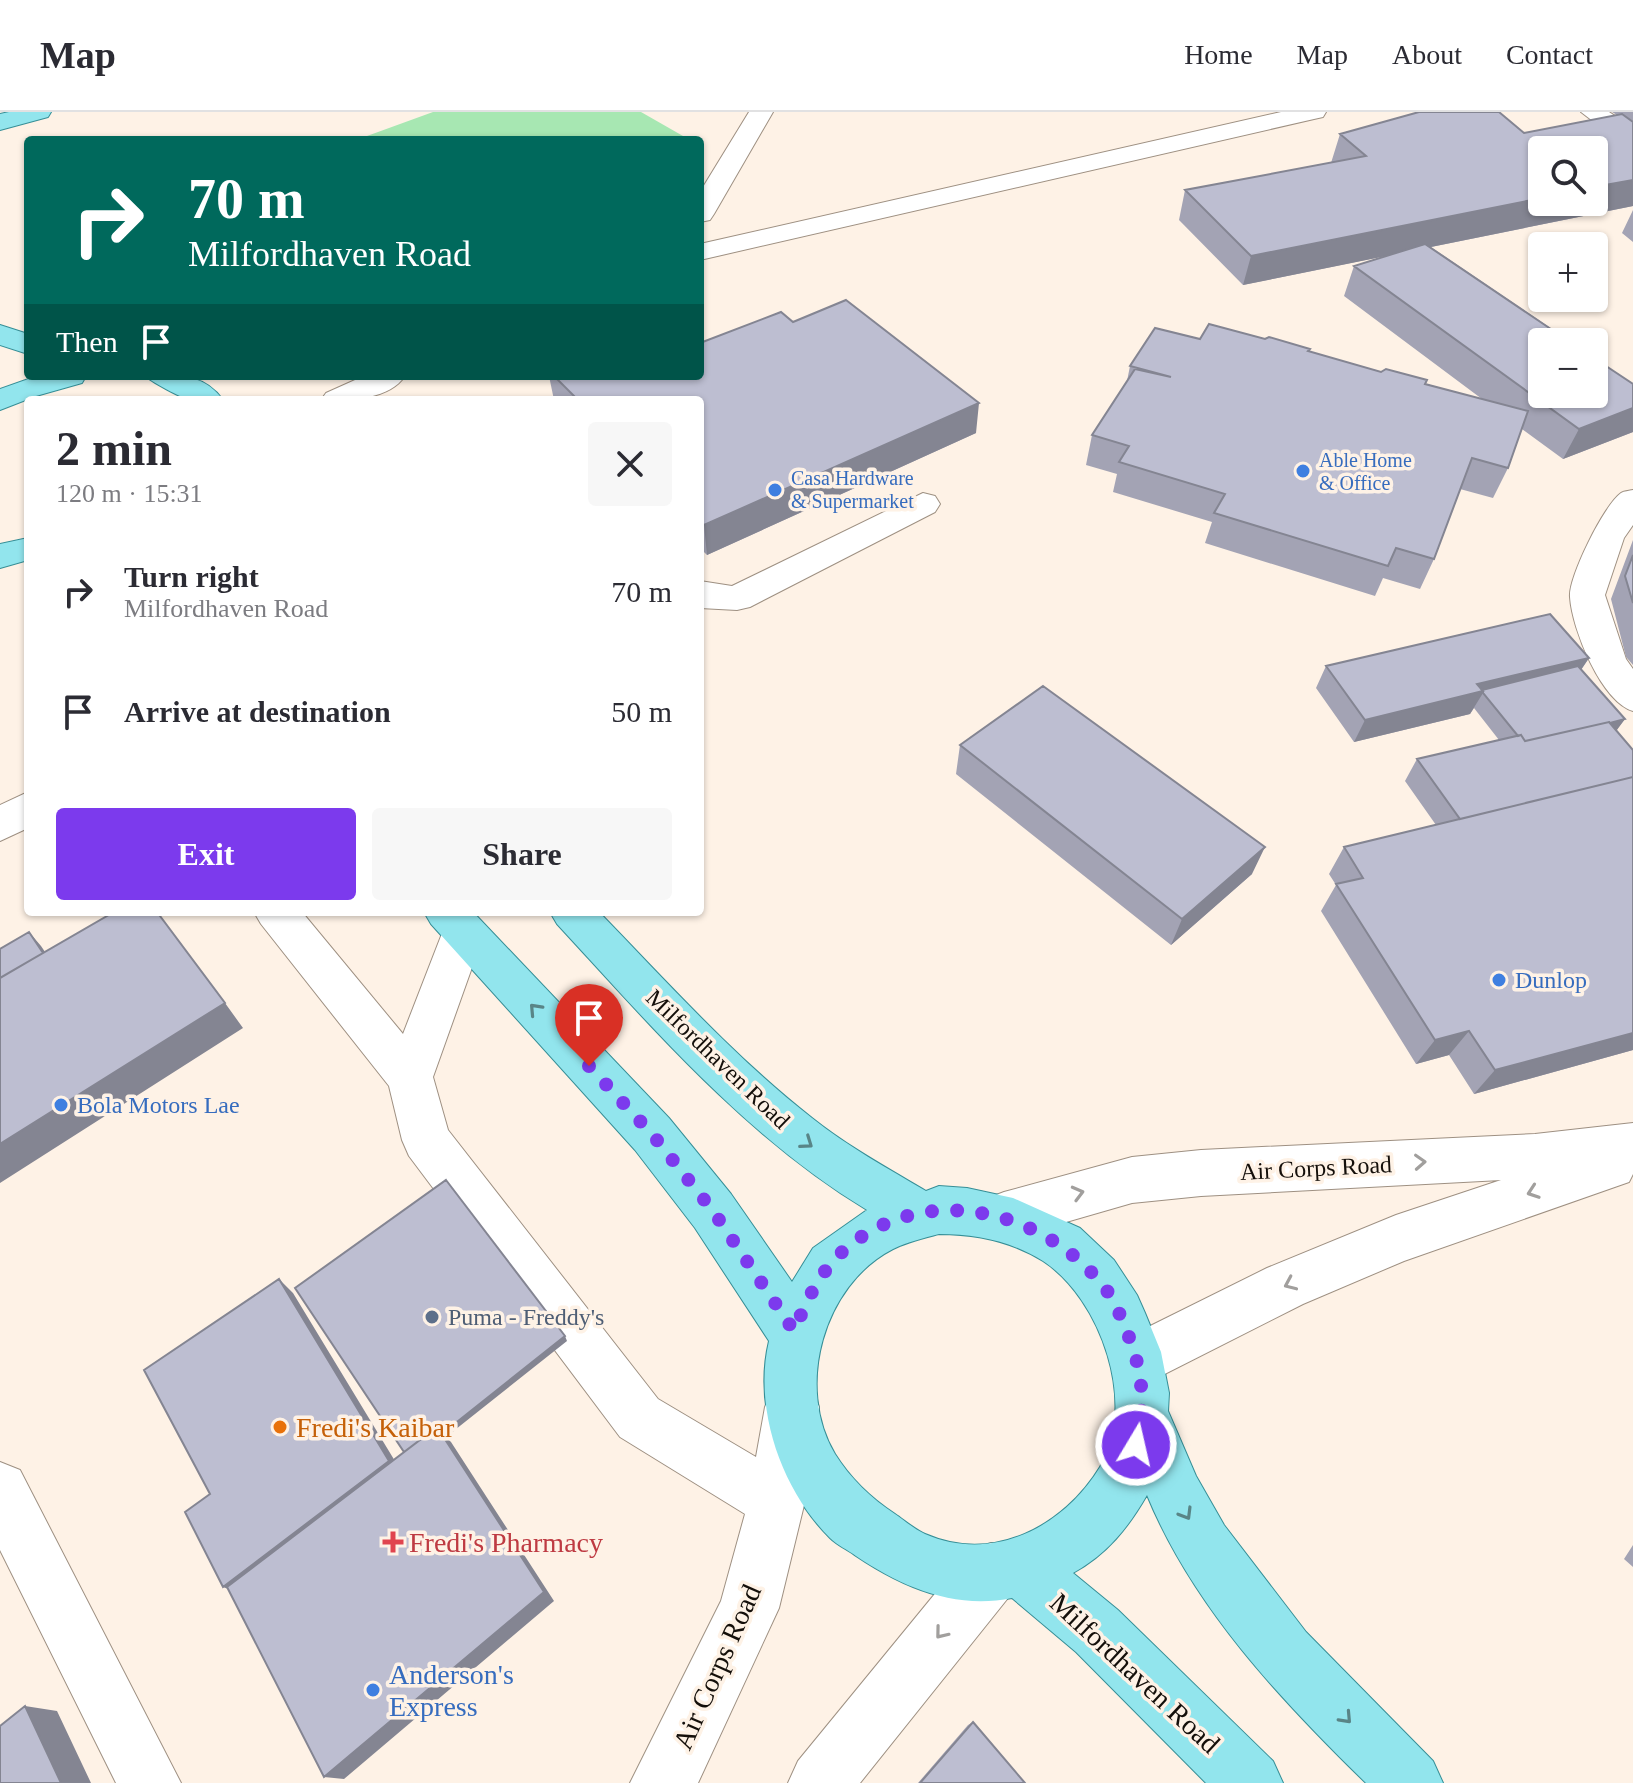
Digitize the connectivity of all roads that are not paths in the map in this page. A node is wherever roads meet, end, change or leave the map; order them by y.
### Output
1 (24, 112) edge
2 (39, 112) edge
3 (761, 112) edge
4 (1314, 112) edge
5 (1593, 112) edge
6 (0, 115) edge
7 (0, 122) edge
8 (1633, 140) edge
9 (704, 207) edge
10 (704, 251) edge
11 (0, 334) edge
12 (24, 343) edge
13 (57, 380) edge
14 (175, 380) edge
15 (381, 380) edge
16 (202, 396) edge
17 (346, 396) edge
18 (0, 401) edge
19 (1633, 501) edge
20 (923, 504) dead end
21 (0, 544) edge
22 (24, 547) edge
23 (24, 548) edge
24 (0, 556) edge
25 (704, 596) edge
26 (1633, 697) edge
27 (24, 810) edge
28 (0, 825) edge
29 (279, 916) edge
30 (576, 916) edge
31 (454, 922) edge
32 (410, 1077) junction
33 (1633, 1145) edge
34 (1633, 1158) edge
35 (918, 1213) junction
36 (1004, 1216) junction
37 (794, 1331) junction
38 (1139, 1360) junction
39 (792, 1406) junction
40 (1143, 1417) junction
41 (0, 1490) edge
42 (777, 1501) junction
43 (1004, 1569) junction
44 (149, 1783) edge
45 (662, 1783) edge
46 (820, 1783) edge
47 (1251, 1783) edge
48 (1411, 1783) edge

1 - 6 main road
2 - 7 main road
3 - 9 street
4 - 10 street
5 - 8 street
11 - 12 main road
13 - 18 main road
14 - 16 main road
15 - 17 street
19 - 26 street
20 - 25 street
21 - 22 main road
23 - 24 main road
27 - 28 street
29 - 32 street
30 -> 35 main road, Milfordhaven Road
31 - 32 street
37 -> 31 main road
32 - 42 street
36 -> 33 street, Air Corps Road
34 -> 38 street
35 - 36 main road
35 - 37 main road
36 - 38 main road
37 - 39 main road
38 - 40 main road
39 - 42 street, Air Corps Road
39 - 43 main road
40 - 43 main road
40 -> 48 main road
41 - 44 street
42 - 45 street, Air Corps Road
43 -> 46 street
43 - 47 main road, Milfordhaven Road

